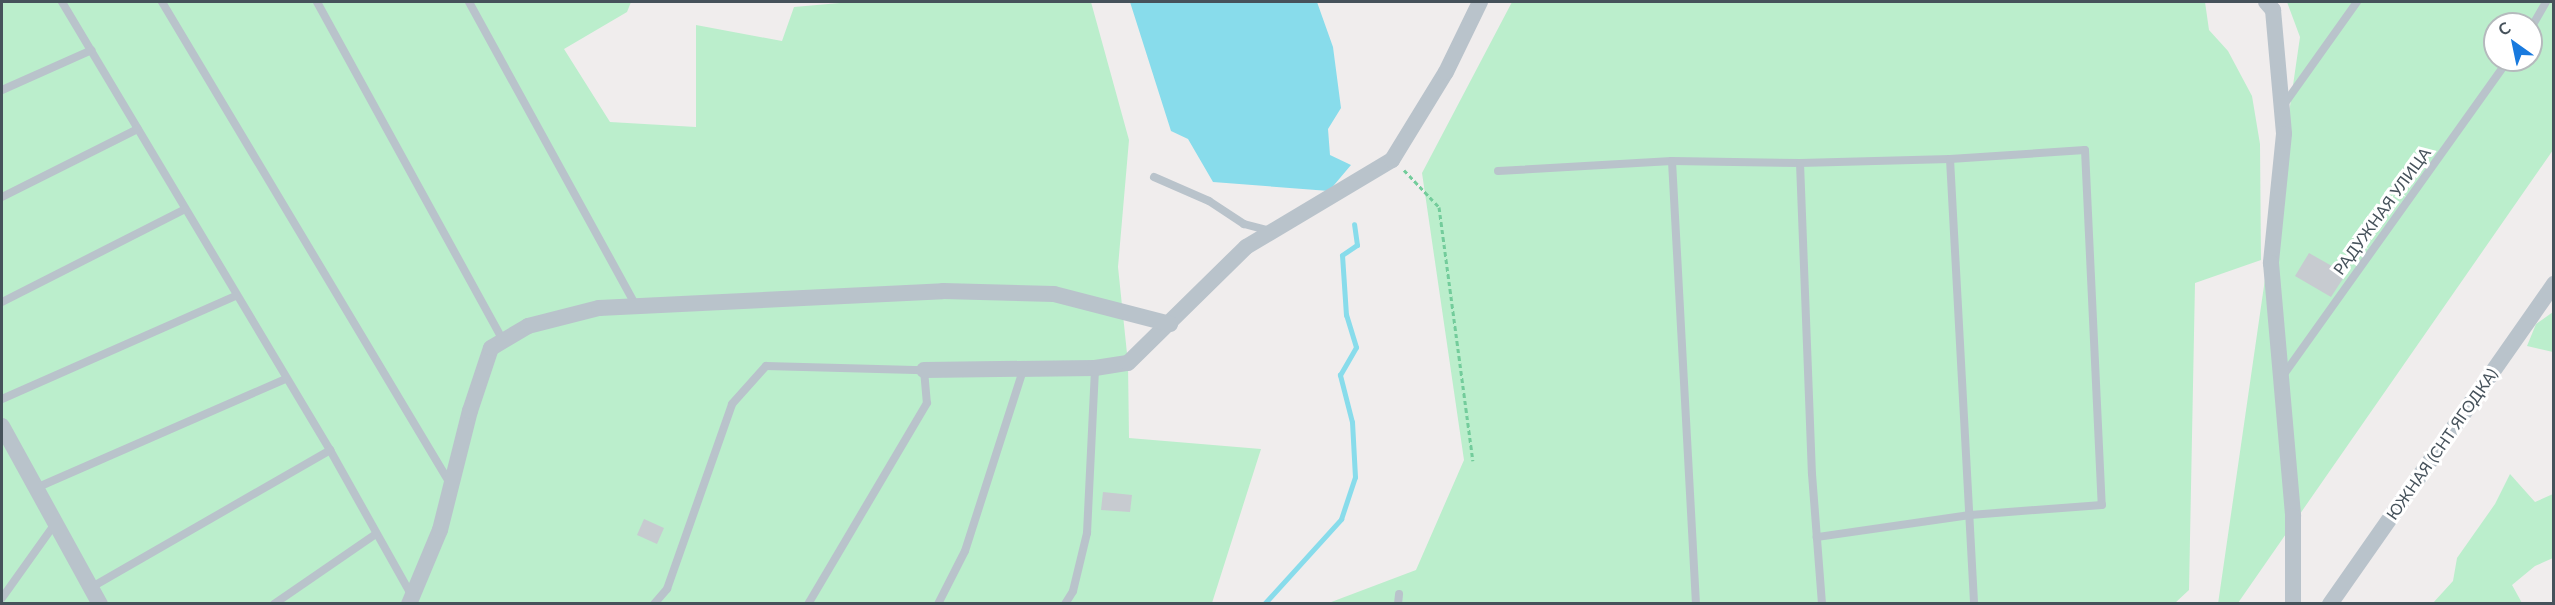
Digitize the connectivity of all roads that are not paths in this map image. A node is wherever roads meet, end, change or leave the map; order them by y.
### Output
1 (62, 2) edge
2 (162, 2) edge
3 (317, 2) edge
4 (470, 2) edge
5 (1480, 2) edge
6 (2266, 2) edge
7 (2357, 2) edge
8 (92, 50) junction
9 (2499, 72) edge
10 (2, 90) edge
11 (2282, 107) junction
12 (138, 129) junction
13 (1950, 159) junction
14 (1672, 161) junction
15 (1800, 163) junction
16 (1498, 171) dead end
17 (1154, 177) dead end
18 (2, 197) edge
19 (185, 209) junction
20 (1273, 231) junction
21 (2553, 284) edge
22 (236, 296) junction
23 (2, 302) edge
24 (636, 306) junction
25 (1170, 324) junction
26 (503, 340) junction
27 (1095, 368) junction
28 (924, 370) junction
29 (1023, 370) junction
30 (285, 379) junction
31 (2280, 379) junction
32 (2, 399) edge
33 (2, 426) edge
34 (330, 450) junction
35 (451, 485) junction
36 (36, 488) junction
37 (1970, 515) junction
38 (54, 525) junction
39 (376, 534) junction
40 (1817, 537) junction
41 (92, 587) junction
42 (2, 598) edge
43 (411, 600) edge
44 (100, 603) edge
45 (274, 603) edge
46 (654, 603) edge
47 (808, 603) edge
48 (938, 603) edge
49 (1065, 603) edge
50 (1696, 603) edge
51 (1822, 603) edge
52 (1974, 603) edge
53 (2293, 603) edge
54 (2330, 603) edge

1 - 8 lane
2 - 35 lane
3 - 26 lane
4 - 24 lane
5 - 20 street
6 - 11 street
7 - 11 lane
8 - 10 lane
8 - 12 lane
9 - 31 lane, РАДУЖНАЯ УЛИЦА
11 - 31 street
12 - 18 lane
12 - 19 lane
13 - 15 lane
13 - 37 lane
13 - 37 lane
14 - 15 lane
14 - 16 lane
14 - 50 lane
15 - 40 lane
17 - 20 lane
19 - 22 lane
19 - 23 lane
20 - 25 street
21 - 54 street, ЮЖНАЯ (СНТ ЯГОДКА)
22 - 30 lane
22 - 32 lane
24 - 25 street
24 - 26 street
25 - 27 street
26 - 35 street
27 - 29 street
27 - 49 lane
28 - 29 street
28 - 46 lane
28 - 47 lane
29 - 48 lane
30 - 34 lane
30 - 36 lane
31 - 53 street
33 - 36 street
34 - 39 lane
34 - 41 lane
35 - 43 street
36 - 38 street
37 - 40 lane
37 - 52 lane
38 - 41 street
38 - 42 lane
39 - 43 lane
39 - 45 lane
40 - 51 lane
41 - 44 street

